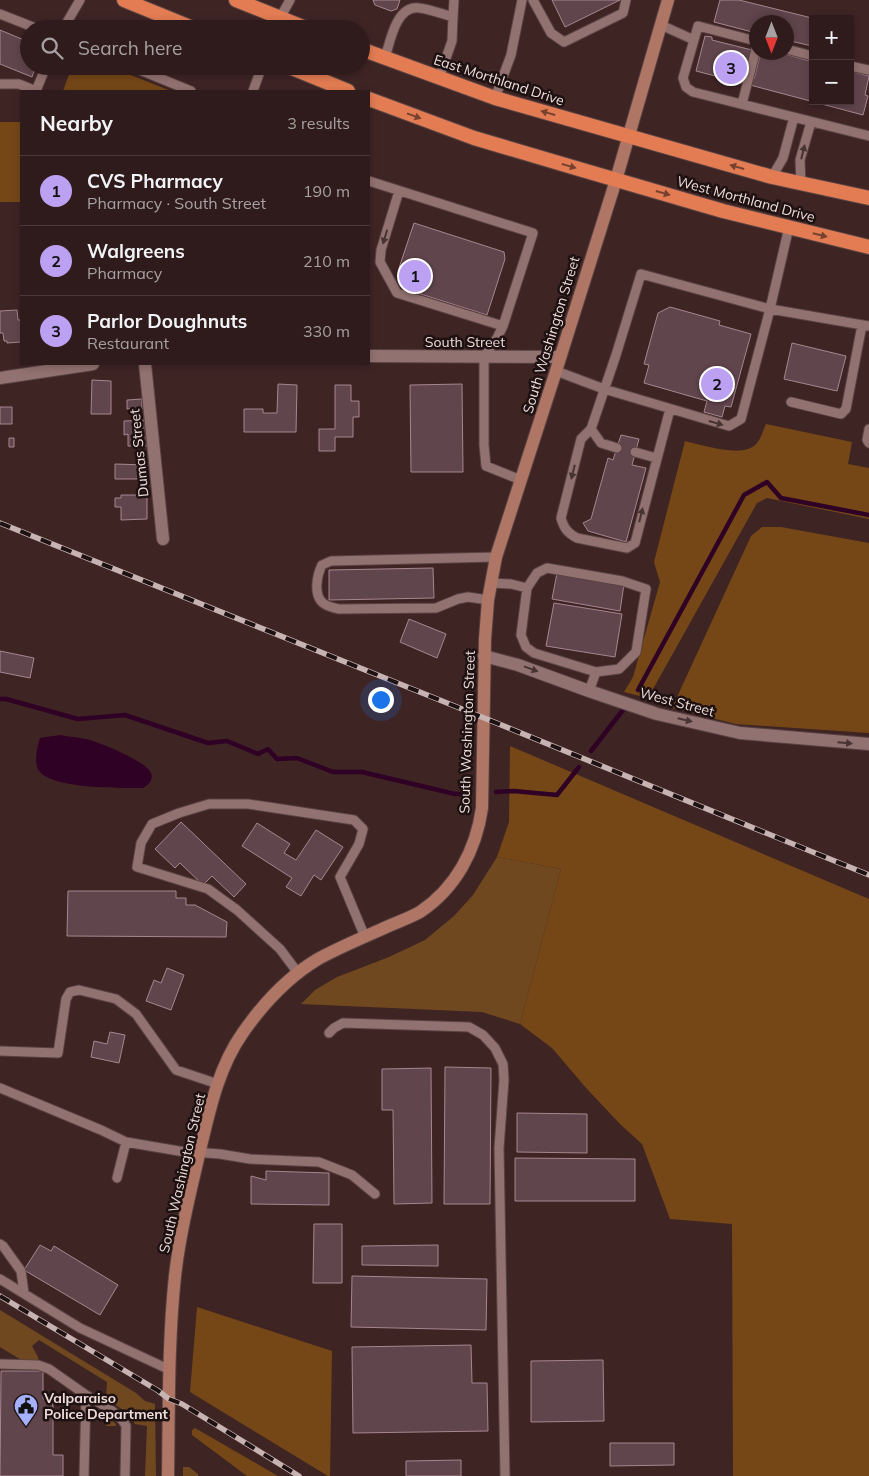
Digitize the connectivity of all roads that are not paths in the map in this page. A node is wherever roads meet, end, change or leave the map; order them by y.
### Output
1 (80, 0) edge
2 (124, 0) edge
3 (236, 0) edge
4 (290, 0) edge
5 (454, 0) edge
6 (522, 0) edge
7 (533, 0) edge
8 (626, 0) edge
9 (668, 0) edge
10 (0, 14) edge
11 (453, 17) junction
12 (280, 18) junction
13 (68, 20) edge
14 (173, 20) edge
15 (285, 20) edge
16 (20, 22) edge
17 (661, 24) junction
18 (694, 40) junction
19 (749, 40) edge
20 (794, 51) edge
21 (370, 52) edge
22 (809, 55) edge
23 (385, 58) junction
24 (753, 60) edge
25 (854, 67) edge
26 (869, 70) edge
27 (42, 75) edge
28 (152, 75) edge
29 (259, 75) edge
30 (309, 75) edge
31 (439, 78) junction
32 (0, 84) edge
33 (34, 90) edge
34 (36, 90) edge
35 (189, 90) edge
36 (253, 90) edge
37 (346, 90) edge
38 (495, 98) junction
39 (370, 99) edge
40 (742, 104) junction
41 (794, 117) junction
42 (811, 122) junction
43 (628, 136) junction
44 (869, 136) edge
45 (772, 177) junction
46 (616, 180) junction
47 (370, 181) edge
48 (801, 184) junction
49 (399, 190) junction
50 (869, 198) edge
51 (789, 227) junction
52 (869, 246) edge
53 (770, 309) junction
54 (503, 326) junction
55 (866, 326) edge
56 (370, 356) edge
57 (484, 356) junction
58 (560, 357) junction
59 (86, 365) edge
60 (145, 365) edge
61 (556, 371) junction
62 (0, 378) edge
63 (604, 389) junction
64 (791, 402) dead end
65 (670, 409) junction
66 (591, 428) junction
67 (869, 429) edge
68 (869, 443) edge
69 (617, 448) dead end
70 (635, 452) dead end
71 (656, 458) junction
72 (521, 480) junction
73 (163, 538) dead end
74 (496, 557) junction
75 (491, 583) junction
76 (527, 588) junction
77 (488, 600) junction
78 (484, 656) junction
79 (596, 672) junction
80 (589, 691) junction
81 (869, 744) edge
82 (365, 937) junction
83 (298, 973) junction
84 (328, 1033) dead end
85 (0, 1051) edge
86 (218, 1084) junction
87 (0, 1088) edge
88 (126, 1142) junction
89 (199, 1154) junction
90 (117, 1178) dead end
91 (375, 1194) dead end
92 (0, 1244) edge
93 (0, 1279) edge
94 (24, 1293) junction
95 (0, 1364) edge
96 (170, 1370) junction
97 (86, 1395) junction
98 (84, 1476) edge
99 (125, 1476) edge
100 (168, 1476) edge
101 (505, 1476) edge

1 - 13 lane
2 - 14 highway
3 - 12 highway
4 - 12 lane
5 - 11 lane
6 - 38 lane
7 - 8 lane
9 - 17 main road, South Washington Street
10 - 16 lane
11 - 23 lane
11 - 31 lane
12 - 15 highway
17 - 18 lane
17 - 43 main road, South Washington Street
18 - 19 lane
18 - 40 lane
20 - 22 lane
21 - 23 highway, East Morthland Drive
23 - 31 highway, East Morthland Drive
24 - 40 lane
25 - 26 lane
27 - 34 lane
28 - 35 lane
29 - 36 lane
30 - 37 highway
31 - 38 highway, East Morthland Drive
32 - 33 lane
43 -> 38 highway, East Morthland Drive
39 -> 46 highway
40 - 41 lane
41 - 42 lane
41 - 45 lane
42 - 44 lane
48 -> 42 lane
45 -> 43 highway, West Morthland Drive
43 - 46 main road, South Washington Street
45 - 48 highway, West Morthland Drive
46 -> 51 highway, West Morthland Drive
46 - 58 main road, South Washington Street
47 - 49 lane
48 - 50 highway, West Morthland Drive
49 -> 54 lane
49 - 54 lane
51 -> 52 highway, West Morthland Drive
51 - 53 lane
53 - 55 lane
53 - 63 lane
65 -> 53 lane
54 - 57 lane
55 - 64 lane
56 - 57 street, South Street
57 - 58 street, South Street
57 - 72 lane
58 - 61 main road, South Washington Street
59 - 62 street
60 - 73 street, Dumas Street
61 - 63 lane
61 - 72 main road, South Washington Street
63 - 65 lane
63 - 66 lane
65 - 71 lane
66 - 69 lane
66 -> 71 lane
67 - 68 lane
70 - 71 lane
72 - 74 main road, South Washington Street
74 - 75 main road, South Washington Street
74 - 77 lane
75 - 76 lane
75 - 77 main road, South Washington Street
76 - 79 lane
76 - 79 lane
77 - 78 main road, South Washington Street
78 -> 80 street, West Street
78 - 82 main road, South Washington Street
79 - 80 lane
80 -> 81 street, West Street
82 - 83 main road, South Washington Street
82 - 83 lane
83 - 86 main road, South Washington Street
84 - 101 lane
85 - 86 lane
86 - 89 main road, South Washington Street
87 - 88 lane
88 - 89 lane
88 - 90 lane
89 - 91 lane
89 - 96 main road, South Washington Street
92 - 94 lane
93 - 94 lane
94 - 96 lane
95 - 97 lane
96 - 100 main road, South Washington Street
97 - 98 lane
97 - 99 lane

